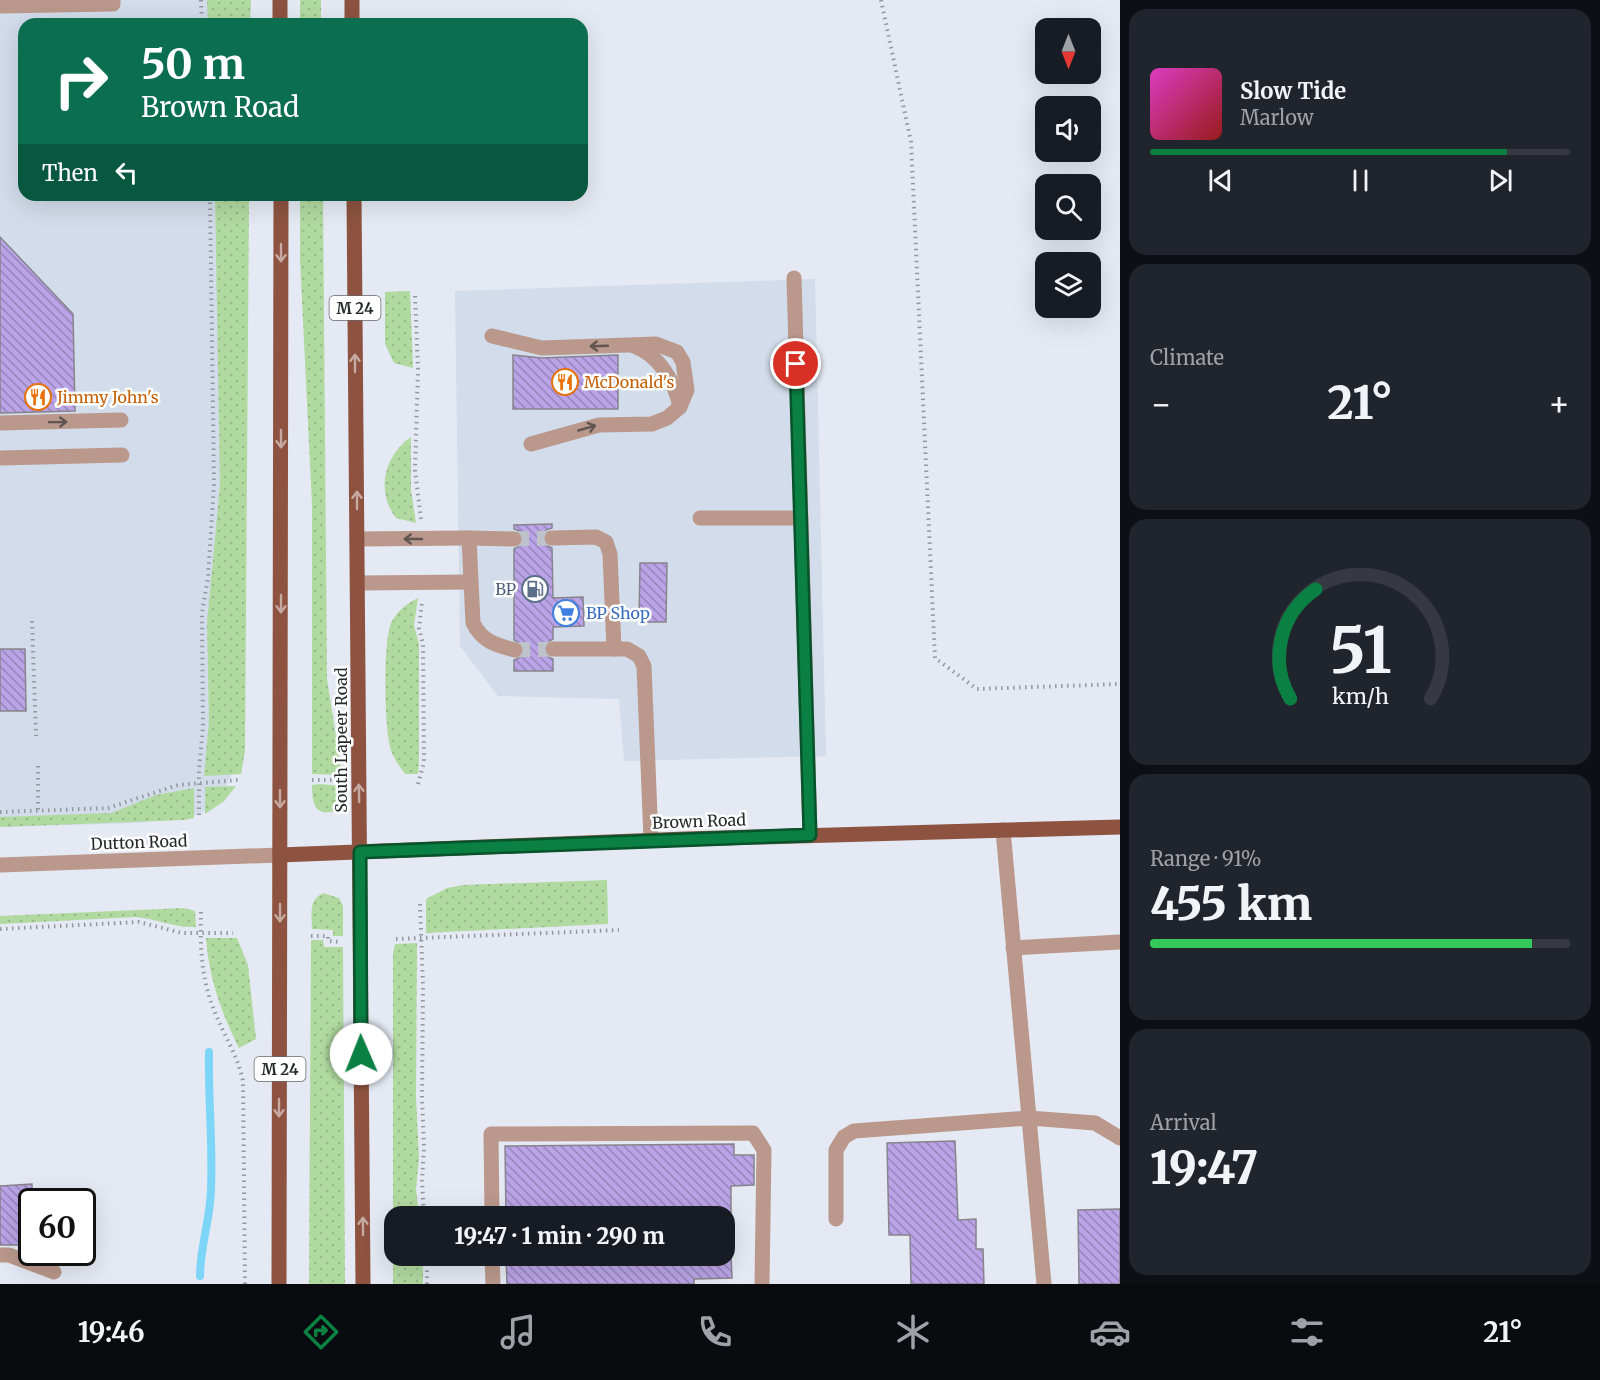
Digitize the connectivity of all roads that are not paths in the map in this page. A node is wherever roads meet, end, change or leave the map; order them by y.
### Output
1 (113, 0) edge
2 (280, 0) edge
3 (352, 0) edge
4 (0, 6) edge
5 (280, 18) edge
6 (352, 18) edge
7 (281, 201) edge
8 (354, 201) edge
9 (794, 279) dead end
10 (492, 336) dead end
11 (631, 344) junction
12 (680, 407) junction
13 (121, 420) dead end
14 (0, 423) edge
15 (531, 444) dead end
16 (122, 455) dead end
17 (0, 458) edge
18 (801, 518) junction
19 (700, 519) dead end
20 (469, 538) junction
21 (552, 538) tunnel mouth
22 (357, 539) junction
23 (514, 539) tunnel mouth
24 (470, 582) junction
25 (358, 583) junction
26 (514, 650) tunnel mouth
27 (553, 650) tunnel mouth
28 (614, 650) junction
29 (1120, 827) edge
30 (1003, 830) junction
31 (810, 835) junction
32 (651, 840) junction
33 (360, 852) junction
34 (280, 855) junction
35 (0, 864) edge
36 (1120, 942) edge
37 (1013, 948) junction
38 (1029, 1118) junction
39 (1120, 1138) edge
40 (492, 1206) edge
41 (836, 1219) dead end
42 (0, 1255) edge
43 (492, 1266) edge
44 (54, 1272) dead end
45 (279, 1284) edge
46 (363, 1284) edge
47 (493, 1284) edge
48 (762, 1284) edge
49 (1044, 1284) edge

1 - 4 street
2 - 5 main road
3 - 6 main road
7 -> 34 main road, M 24
22 -> 8 main road, South Lapeer Road / M 24
9 - 18 street
11 -> 10 street
11 - 12 street
11 - 12 street
15 -> 12 street
14 -> 13 street
16 - 17 street
18 - 19 street
18 - 31 street
20 -> 22 street
20 - 23 street
20 - 24 street
21 - 28 street
22 - 25 main road, South Lapeer Road / M 24
24 - 25 street
24 - 26 street
33 -> 25 main road, South Lapeer Road / M 24
27 - 28 street
28 - 32 street
29 - 30 main road, Brown Road
30 - 31 main road, Brown Road
30 - 37 street
31 - 32 main road, Brown Road
32 - 33 main road, Brown Road
33 - 34 main road, Brown Road
46 -> 33 main road, South Lapeer Road / M 24
34 - 35 street, Dutton Road
34 -> 45 main road, M 24
36 - 37 street
37 - 38 street
38 - 39 street
38 - 41 street
38 - 49 street
40 - 48 street
42 - 44 street
43 - 47 street

